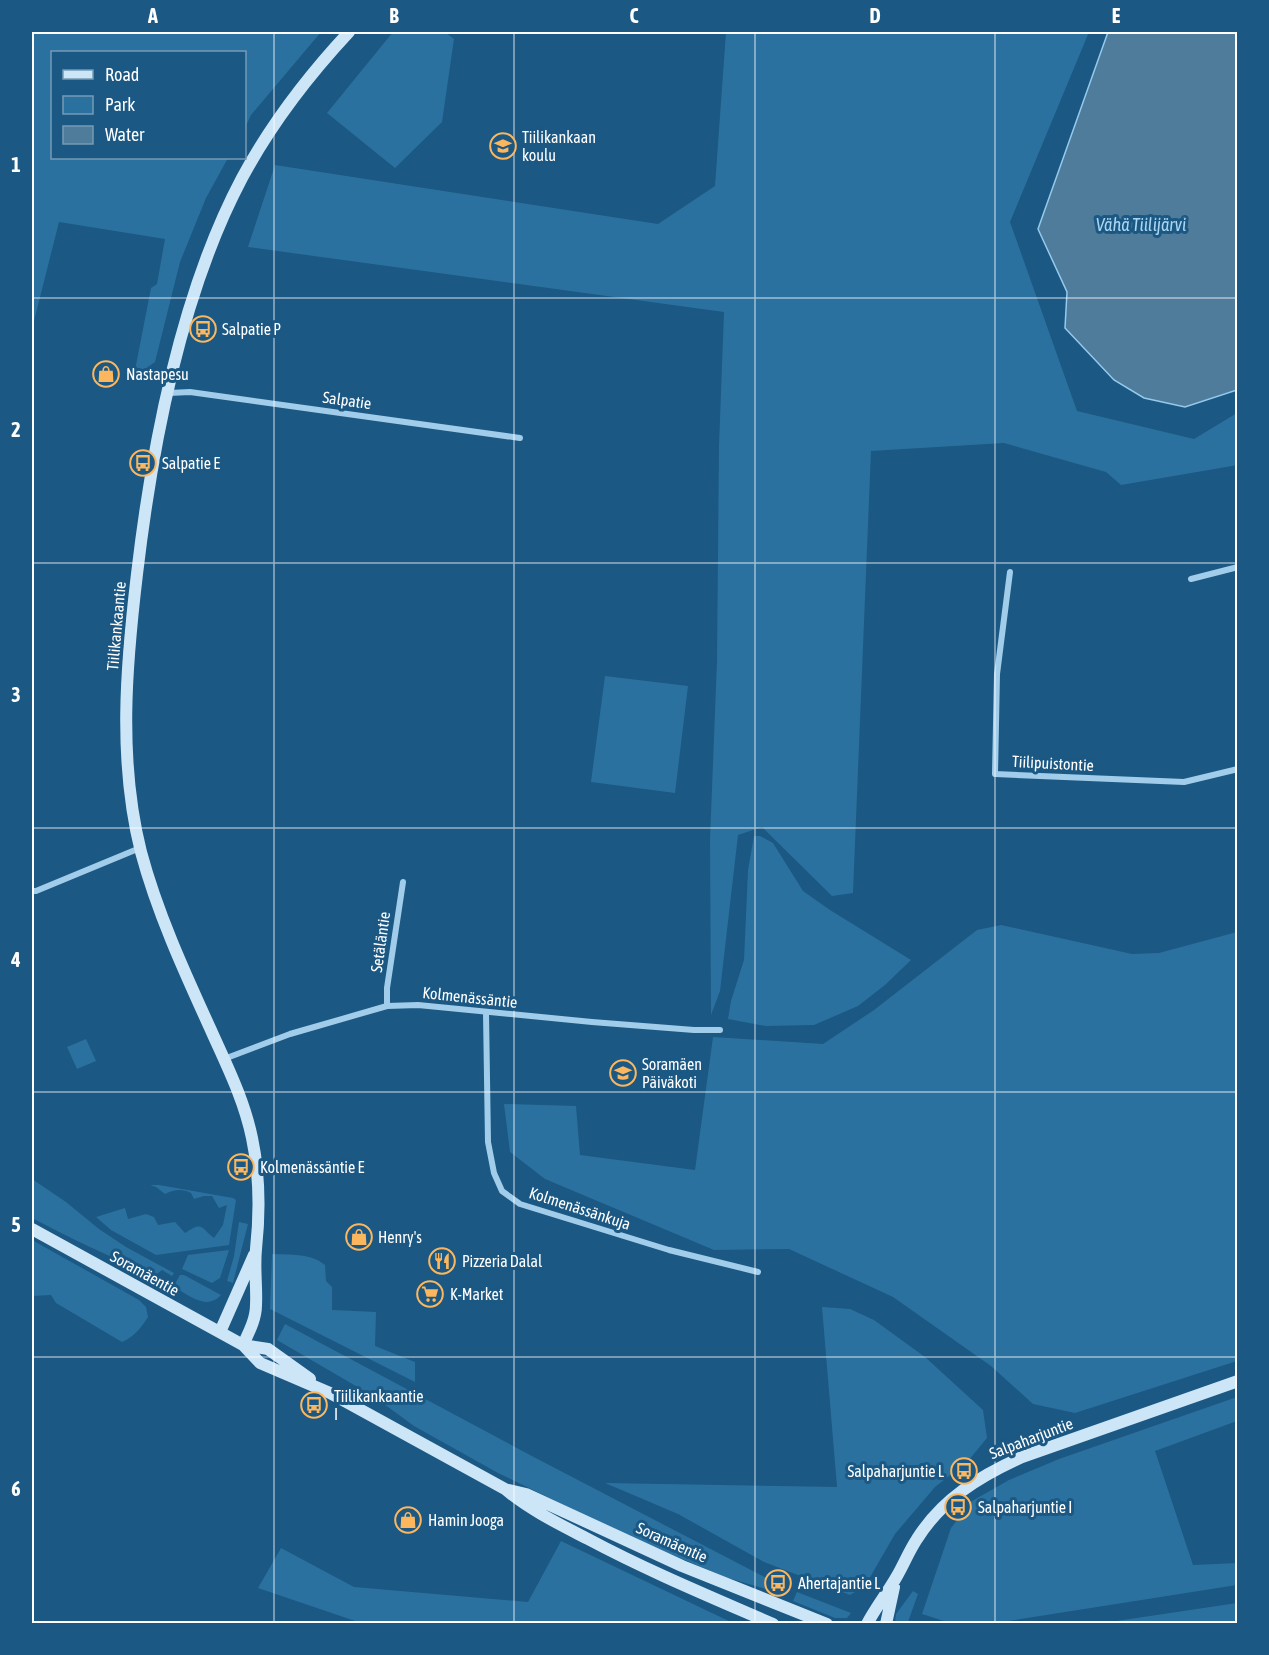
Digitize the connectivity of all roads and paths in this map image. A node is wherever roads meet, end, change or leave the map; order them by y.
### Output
1 (349, 32) edge
2 (169, 393) junction
3 (520, 438) dead end
4 (1238, 567) edge
5 (1010, 572) dead end
6 (1191, 579) dead end
7 (1238, 769) edge
8 (140, 848) junction
9 (403, 882) dead end
10 (32, 891) edge
11 (387, 1006) junction
12 (486, 1013) junction
13 (720, 1030) dead end
14 (224, 1059) junction
15 (32, 1229) edge
16 (256, 1251) junction
17 (758, 1272) dead end
18 (220, 1332) junction
19 (243, 1345) junction
20 (1238, 1381) edge
21 (505, 1489) junction
22 (896, 1578) junction
23 (773, 1623) edge
24 (827, 1623) edge
25 (867, 1623) edge
26 (885, 1623) edge

1 - 2 street, Tiilikankaantie
2 - 3 street, Salpatie
2 - 8 street, Tiilikankaantie
4 - 6 street
5 - 7 street, Tiilipuistontie
8 - 10 street
8 - 14 street, Tiilikankaantie
9 - 11 street, Setäläntie
11 - 12 street, Kolmenässäntie
11 - 14 street, Kolmenässäntie
12 - 13 street, Kolmenässäntie
12 - 17 street, Kolmenässänkuja
14 - 16 street, Tiilikankaantie
15 - 18 street, Soramäentie
16 - 18 street, Tiilikankaantie
16 - 19 street, Tiilikankaantie
18 - 19 street, Soramäentie
19 - 21 street, Soramäentie
20 - 22 street, Salpaharjuntie
21 - 23 street, Soramäentie
21 - 24 street, Soramäentie
22 - 25 street, Salpaharjuntie
22 - 26 street

